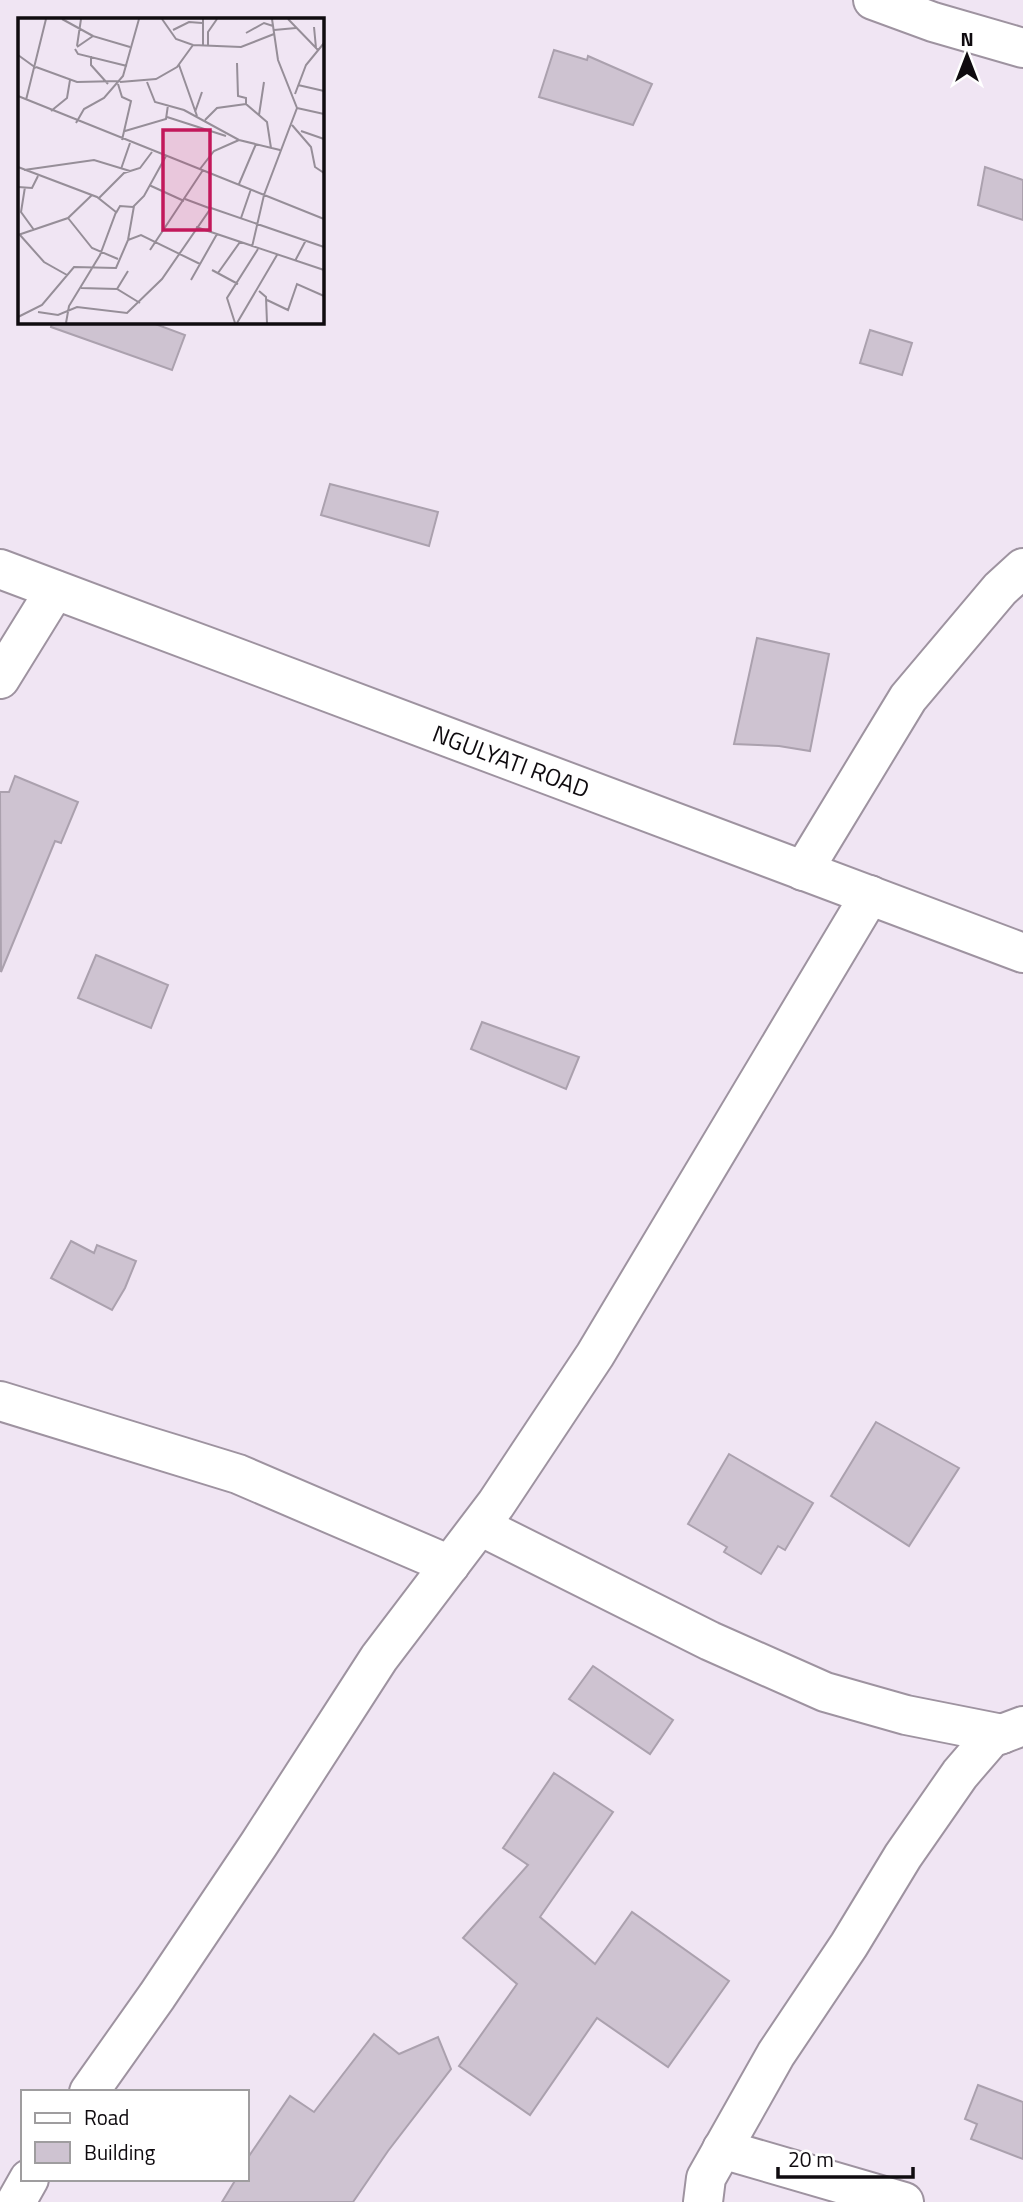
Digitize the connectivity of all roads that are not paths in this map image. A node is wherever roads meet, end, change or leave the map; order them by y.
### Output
1 (873, 0) edge
2 (1023, 48) edge
3 (1023, 568) edge
4 (0, 569) edge
5 (55, 590) junction
6 (0, 679) edge
7 (803, 871) junction
8 (870, 895) junction
9 (1023, 953) edge
10 (0, 1401) edge
11 (480, 1526) junction
12 (450, 1565) junction
13 (1013, 1730) edge
14 (90, 2090) edge
15 (722, 2149) junction
16 (28, 2181) edge
17 (16, 2202) edge
18 (703, 2202) edge
19 (904, 2202) edge

1 - 2 street
3 - 7 street
4 - 5 street, NGULYATI ROAD
5 - 6 street
5 - 7 street, NGULYATI ROAD
7 - 8 street, NGULYATI ROAD
8 - 9 street, NGULYATI ROAD
8 - 11 street
10 - 12 street
11 - 12 street
11 - 13 street
12 - 14 street
13 - 15 street
15 - 18 street
15 - 19 street
16 - 17 street

